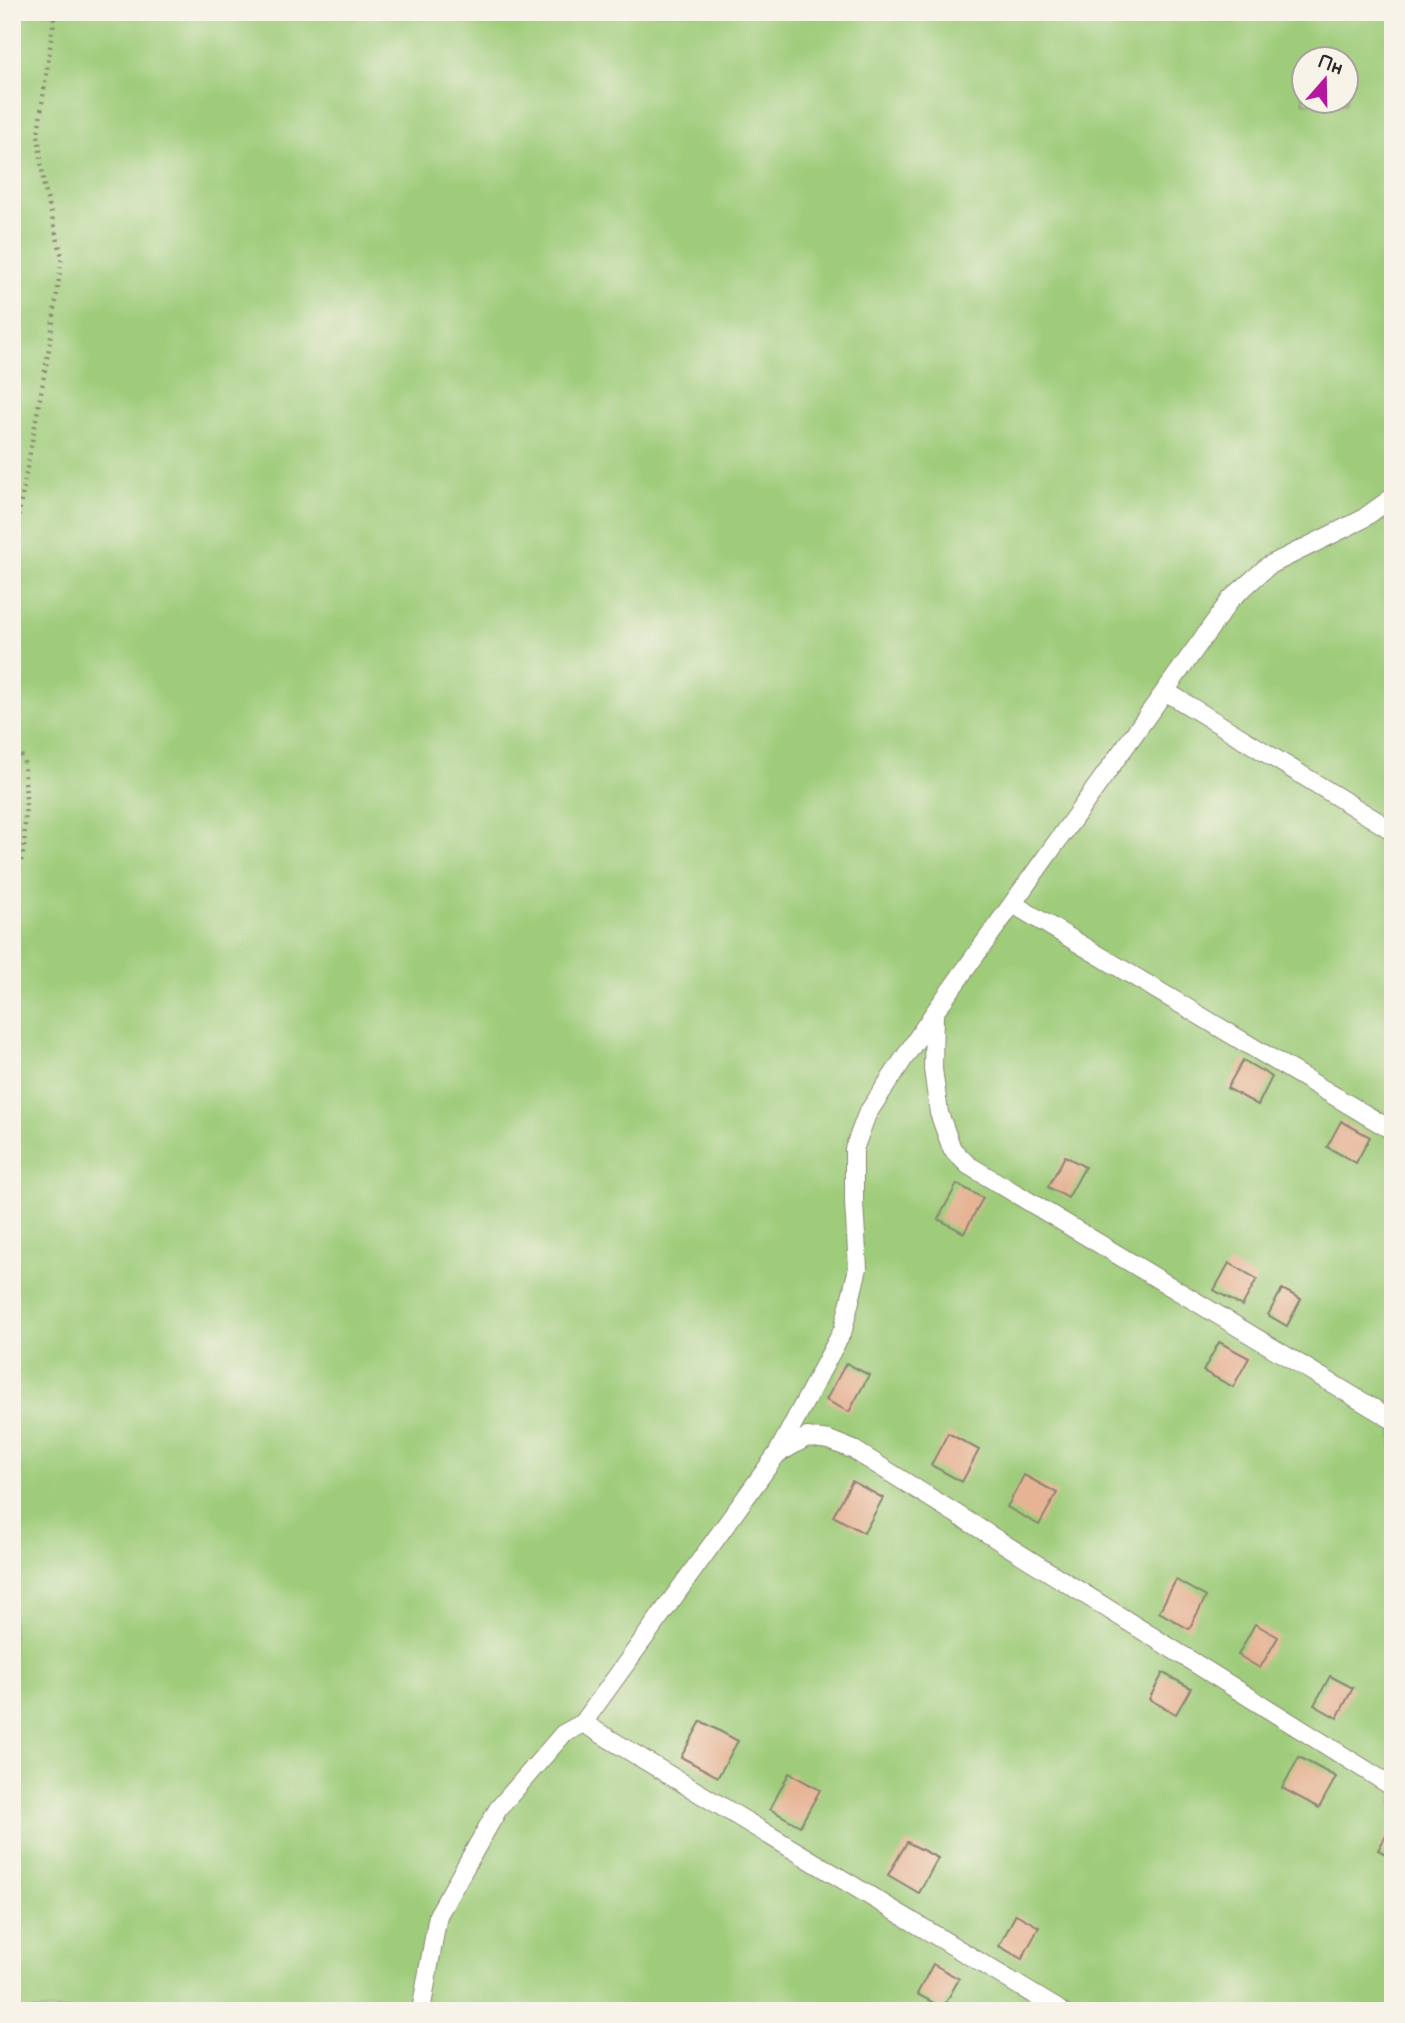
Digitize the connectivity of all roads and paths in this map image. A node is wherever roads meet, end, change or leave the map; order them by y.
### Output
1 (55, 12) edge
2 (1393, 497) edge
3 (12, 551) edge
4 (1165, 691) junction
5 (12, 736) edge
6 (1393, 831) edge
7 (12, 894) edge
8 (1013, 904) junction
9 (934, 1013) junction
10 (1393, 1131) edge
11 (1393, 1420) edge
12 (777, 1454) junction
13 (583, 1723) junction
14 (1393, 1787) edge
15 (421, 2011) edge
16 (1061, 2011) edge

1 - 3 path
2 - 4 lane
4 - 6 lane
4 - 8 lane
5 - 7 path
8 - 9 lane
8 - 10 lane
9 - 11 lane
9 - 12 lane
12 - 13 lane
12 - 14 lane
13 - 15 lane
13 - 16 lane

